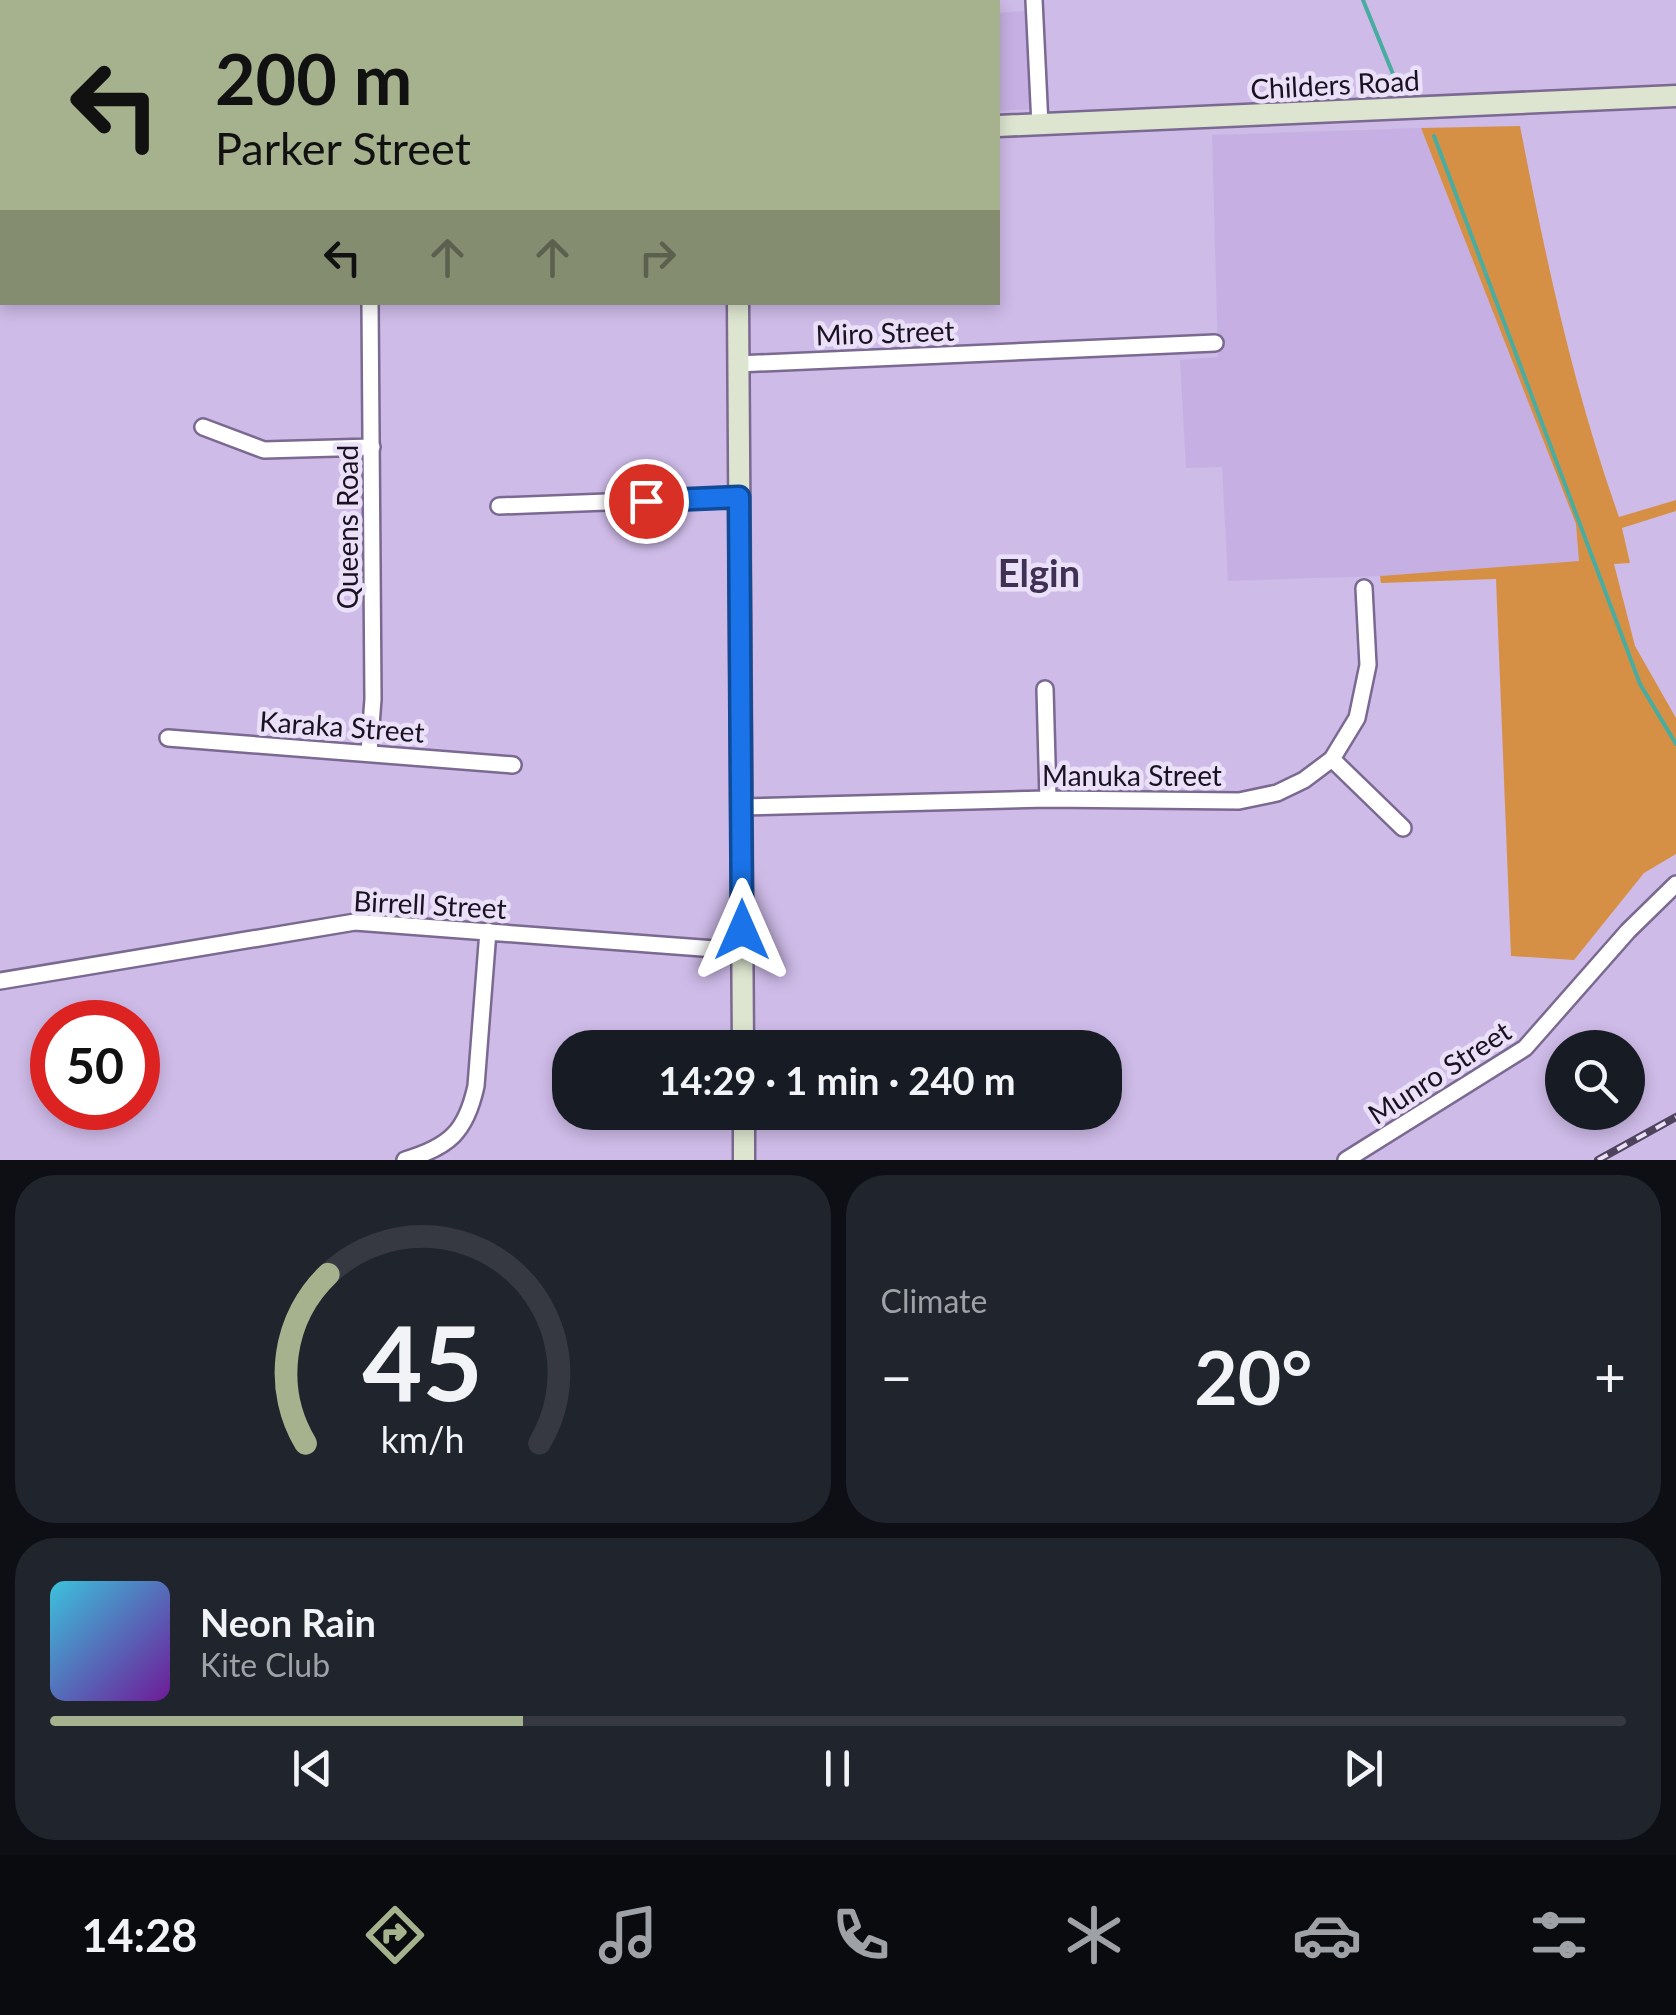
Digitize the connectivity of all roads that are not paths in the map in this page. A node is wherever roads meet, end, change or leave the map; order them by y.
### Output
1 (1034, 0) edge
2 (1676, 96) edge
3 (1040, 125) junction
4 (1000, 126) edge
5 (370, 305) edge
6 (738, 305) edge
7 (1215, 343) dead end
8 (738, 364) junction
9 (203, 427) dead end
10 (372, 447) junction
11 (739, 497) junction
12 (499, 506) dead end
13 (1364, 588) dead end
14 (1045, 690) dead end
15 (168, 738) dead end
16 (369, 752) junction
17 (1332, 758) junction
18 (513, 765) dead end
19 (1048, 799) junction
20 (741, 807) junction
21 (1403, 828) dead end
22 (1676, 884) edge
23 (488, 931) junction
24 (742, 952) junction
25 (0, 980) edge
26 (743, 1030) edge
27 (744, 1130) edge
28 (404, 1160) edge
29 (744, 1160) edge
30 (1346, 1160) edge

1 - 3 street
2 - 3 main road, Childers Road
3 - 4 main road, Childers Road
5 - 10 street, Queens Road
6 - 8 main road
7 - 8 street, Miro Street
8 - 11 main road
9 - 10 street
10 - 16 street, Queens Road
11 - 12 street
11 - 20 main road
13 - 17 street, Manuka Street
14 - 19 street
15 - 16 street, Karaka Street
16 - 18 street, Karaka Street
17 - 19 street, Manuka Street
17 - 21 street
19 - 20 street, Manuka Street
20 - 24 main road
22 - 30 street, Munro Street
23 - 24 street, Birrell Street
23 - 25 street, Birrell Street
23 - 28 street
24 - 26 main road
27 - 29 main road

